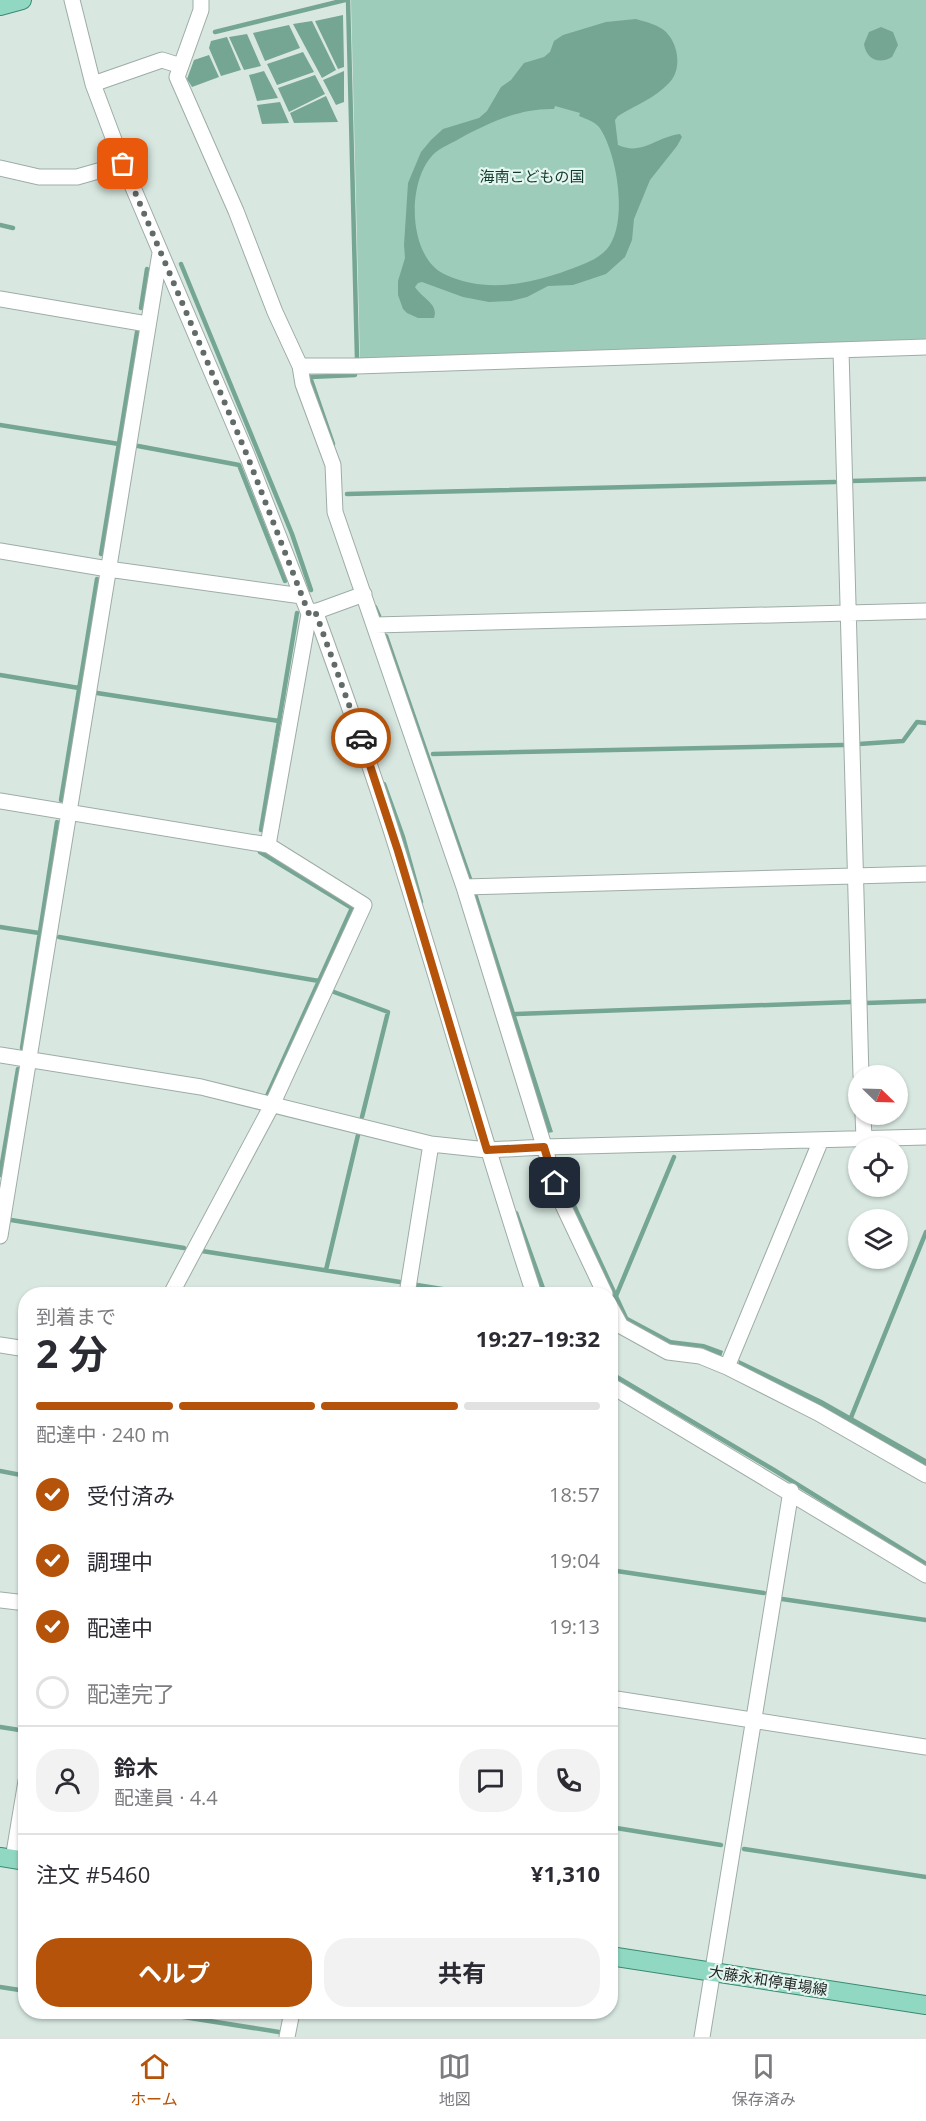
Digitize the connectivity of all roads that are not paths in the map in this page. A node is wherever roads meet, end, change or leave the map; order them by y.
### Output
1 (22, 0) edge
2 (72, 0) edge
3 (201, 0) edge
4 (0, 6) edge
5 (181, 66) junction
6 (93, 84) junction
7 (123, 164) junction
8 (0, 168) edge
9 (160, 253) junction
10 (0, 299) edge
11 (147, 324) junction
12 (926, 347) edge
13 (842, 350) junction
14 (300, 366) junction
15 (0, 551) edge
16 (108, 569) junction
17 (364, 594) junction
18 (302, 596) junction
19 (926, 611) edge
20 (312, 612) junction
21 (847, 613) junction
22 (375, 625) junction
23 (0, 801) edge
24 (68, 812) junction
25 (268, 844) junction
26 (926, 874) edge
27 (855, 876) junction
28 (464, 887) junction
29 (0, 1055) edge
30 (29, 1060) junction
31 (861, 1065) edge
32 (272, 1105) junction
33 (908, 1137) edge
34 (926, 1137) edge
35 (848, 1139) edge
36 (821, 1140) junction
37 (431, 1144) junction
38 (544, 1147) junction
39 (487, 1150) junction
40 (0, 1236) edge
41 (175, 1287) edge
42 (408, 1287) edge
43 (532, 1287) edge
44 (602, 1287) edge
45 (618, 1321) edge
46 (0, 1345) edge
47 (18, 1348) edge
48 (727, 1367) junction
49 (618, 1390) edge
50 (926, 1475) edge
51 (791, 1491) junction
52 (926, 1575) edge
53 (0, 1600) edge
54 (18, 1602) edge
55 (618, 1699) edge
56 (753, 1719) junction
57 (926, 1747) edge
58 (18, 1829) edge
59 (13, 1859) edge
60 (618, 1957) edge
61 (712, 1973) junction
62 (926, 2005) edge
63 (291, 2019) edge
64 (287, 2037) edge
65 (702, 2037) edge

1 - 4 main road
2 - 6 street
3 - 5 street
5 - 6 street
5 - 14 street
6 - 7 street
7 - 8 street
7 - 9 street
9 - 11 street
9 - 18 street
10 - 11 street
11 - 16 street
12 - 13 street
13 - 14 street
13 - 21 street
14 - 17 street
15 - 16 street
16 - 18 street
16 - 24 street
17 - 20 street
17 - 22 street
18 - 20 street
19 - 21 street
20 - 25 street
20 - 39 street
21 - 22 street
21 - 27 street
22 - 28 street
23 - 24 street
24 - 25 street
24 - 30 street
25 - 32 street
26 - 27 street
27 - 28 street
27 - 31 street
28 - 38 street
29 - 30 street
30 - 32 street
30 - 40 street
32 - 37 street
32 - 41 street
33 - 34 street
35 - 36 street
36 - 38 street
36 - 48 street
37 - 39 street
37 - 42 street
38 - 39 street
38 - 44 street
39 - 43 street
45 - 48 street
46 - 47 street
48 - 50 street
49 - 51 street
51 - 52 street
51 - 56 street
53 - 54 street
55 - 56 street
56 - 57 street
56 - 61 street
58 - 59 street
60 - 61 main road, 大藤永和停車場線
61 - 62 main road, 大藤永和停車場線
61 - 65 street
63 - 64 street

